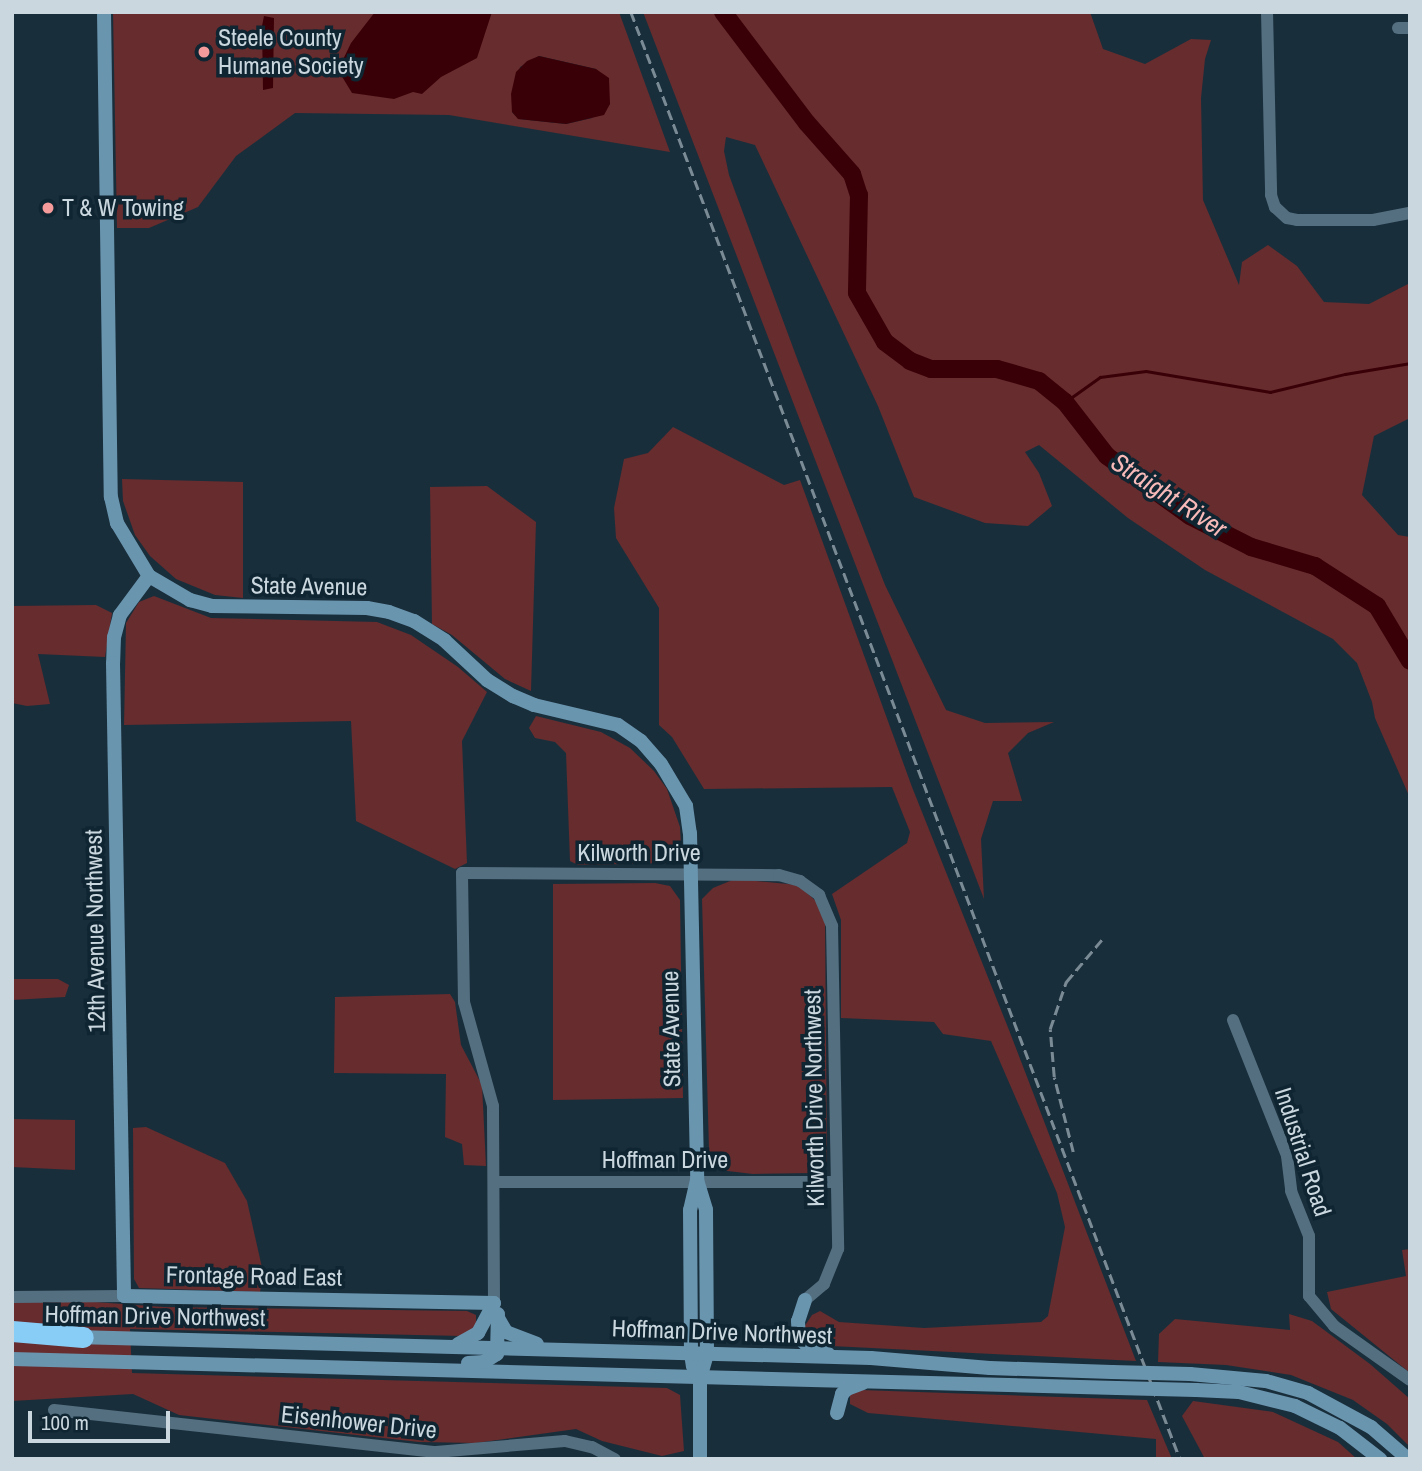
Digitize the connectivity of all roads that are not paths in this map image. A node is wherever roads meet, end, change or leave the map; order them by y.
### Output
1 (104, 12) edge
2 (1267, 12) edge
3 (1410, 213) edge
4 (149, 576) junction
5 (691, 874) junction
6 (812, 889) joint
7 (1233, 1020) dead end
8 (697, 1180) junction
9 (836, 1181) junction
10 (494, 1182) junction
11 (124, 1296) junction
12 (12, 1297) edge
13 (805, 1300) joint
14 (496, 1309) junction
15 (12, 1333) edge
16 (83, 1337) joint
17 (444, 1347) junction
18 (498, 1348) junction
19 (567, 1350) junction
20 (691, 1354) junction
21 (707, 1354) junction
22 (871, 1358) junction
23 (12, 1359) edge
24 (351, 1368) junction
25 (700, 1378) junction
26 (804, 1380) junction
27 (1410, 1380) edge
28 (869, 1381) junction
29 (54, 1410) dead end
30 (615, 1459) edge
31 (700, 1459) edge
32 (1380, 1459) edge
33 (1408, 1459) edge

1 - 4 main road, State Avenue
2 - 3 street
4 - 5 main road, State Avenue
4 - 11 main road, 12th Avenue Northwest
5 - 6 street, Kilworth Drive
5 - 8 main road, State Avenue
5 - 10 street, Kilworth Drive
6 - 9 street, Kilworth Drive Northwest
7 - 27 street, Industrial Road
8 - 9 street, Hoffman Drive
8 - 10 street, Hoffman Drive
8 - 20 main road
8 - 21 main road
9 - 13 street, Kilworth Drive Northwest
10 - 14 street
11 - 12 street, Frontage Road East
11 - 14 main road, Frontage Road East
13 - 22 main road
14 - 17 main road
14 - 18 main road
14 - 19 main road
15 - 16 highway
16 - 17 main road, Hoffman Drive Northwest
17 - 18 main road, Hoffman Drive Northwest
18 - 19 main road, Hoffman Drive Northwest
18 - 24 main road
19 - 20 main road, Hoffman Drive Northwest
20 - 21 main road, Hoffman Drive Northwest
20 - 25 main road
21 - 22 main road, Hoffman Drive Northwest
21 - 25 main road
22 - 33 main road, Hoffman Drive Northwest, bridge
23 - 24 main road, Hoffman Drive Northwest
24 - 25 main road, Hoffman Drive Northwest
25 - 26 main road, Hoffman Drive Northwest
25 - 31 main road
26 - 28 main road, Hoffman Drive Northwest
26 - 28 main road
28 - 32 main road, Hoffman Drive Northwest, bridge
29 - 30 street, Eisenhower Drive

